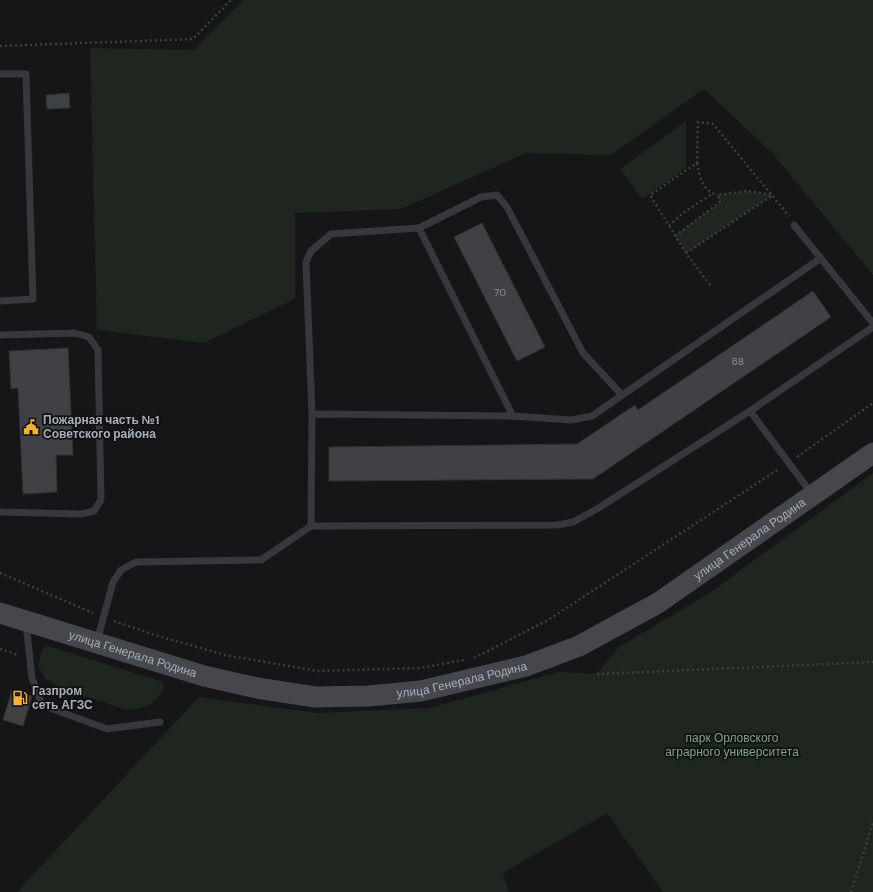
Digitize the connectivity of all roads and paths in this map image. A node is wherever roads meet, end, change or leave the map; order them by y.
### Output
1 (231, 0) edge
2 (0, 46) edge
3 (0, 74) edge
4 (697, 163) junction
5 (712, 194) junction
6 (718, 195) junction
7 (773, 195) junction
8 (794, 225) joint
9 (669, 226) junction
10 (419, 228) junction
11 (675, 236) junction
12 (686, 253) junction
13 (821, 258) junction
14 (710, 285) dead end
15 (0, 301) edge
16 (873, 322) edge
17 (873, 327) edge
18 (0, 335) edge
19 (622, 395) junction
20 (873, 403) edge
21 (750, 412) junction
22 (312, 414) junction
23 (513, 416) junction
24 (873, 453) edge
25 (788, 463) junction
26 (813, 495) junction
27 (0, 512) edge
28 (311, 526) junction
29 (0, 572) edge
30 (0, 613) edge
31 (102, 617) junction
32 (26, 620) junction
33 (96, 644) junction
34 (0, 649) edge
35 (30, 659) junction
36 (873, 662) edge
37 (597, 674) dead end
38 (160, 722) dead end
39 (873, 822) edge
40 (851, 892) edge

1 - 2 path
3 - 15 lane
4 - 5 path
4 - 7 path
4 - 9 path
5 - 6 path
5 - 9 path
6 - 7 path
6 - 11 path
7 - 8 path
7 - 12 path
8 - 13 lane
9 - 11 path
10 - 19 lane
10 - 22 lane
10 - 23 lane
11 - 12 path
12 - 14 path
13 - 16 lane
13 - 19 lane
17 - 21 lane
18 - 27 lane
19 - 23 lane
20 - 25 path
21 - 25 lane
21 - 28 lane
22 - 23 lane
22 - 28 lane
24 - 26 main road, улица Генерала Родина
25 - 26 lane
25 - 31 path
26 - 33 main road, улица Генерала Родина
28 - 31 lane
29 - 31 path
30 - 32 main road, улица Генерала Родина
31 - 33 lane
32 - 33 main road, улица Генерала Родина
32 - 35 lane
34 - 35 path
35 - 38 lane
36 - 37 path
39 - 40 path

